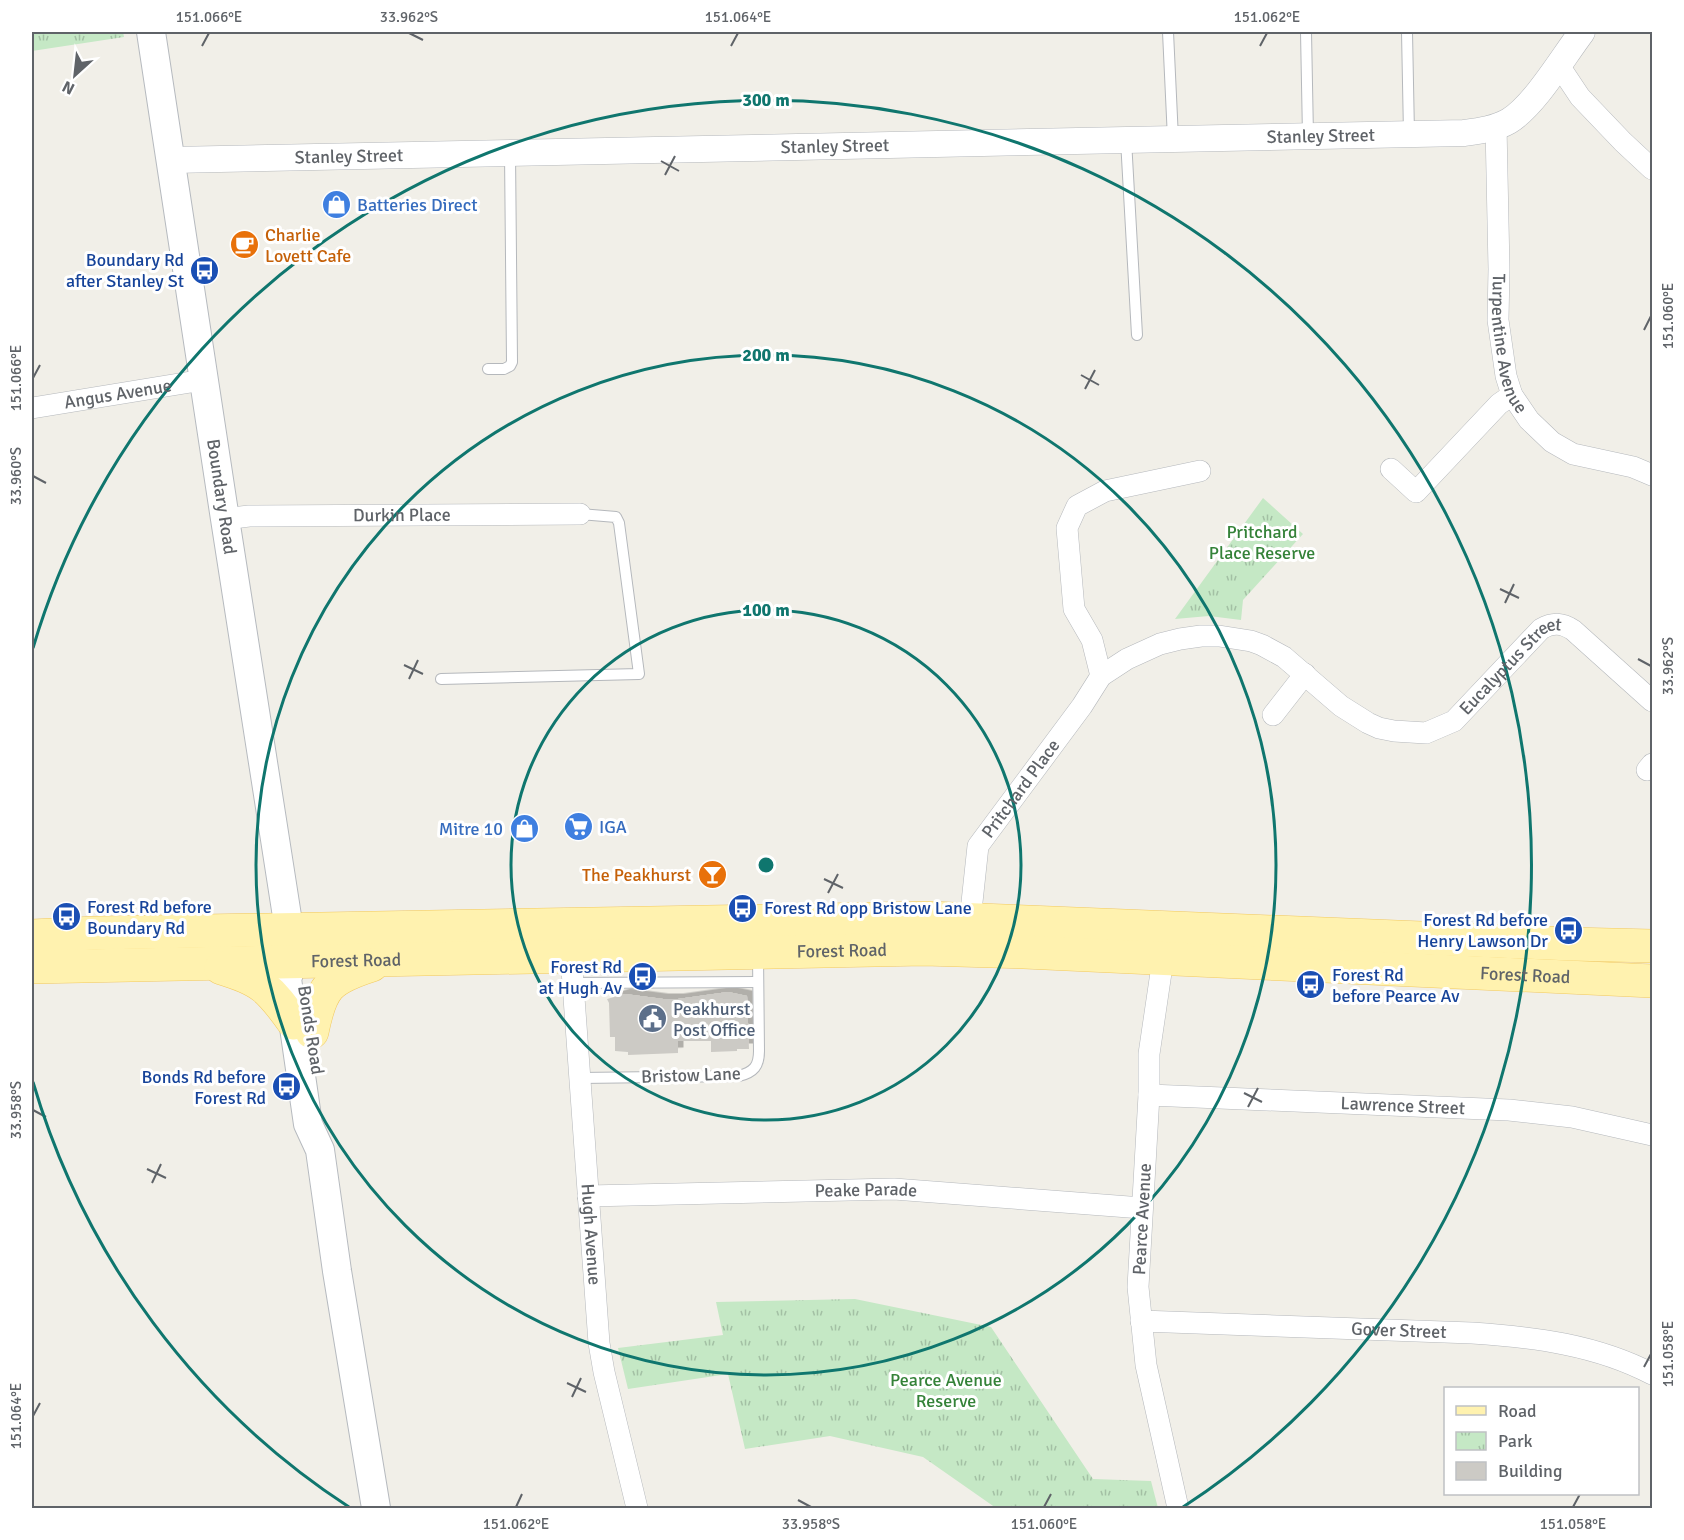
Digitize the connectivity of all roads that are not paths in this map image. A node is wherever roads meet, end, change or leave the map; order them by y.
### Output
1 (151, 32) edge
2 (1168, 32) edge
3 (1306, 32) edge
4 (1407, 32) edge
5 (1582, 32) edge
6 (1558, 64) junction
7 (1496, 126) junction
8 (1409, 134) junction
9 (1308, 136) junction
10 (1173, 139) junction
11 (1126, 140) junction
12 (510, 153) junction
13 (172, 160) junction
14 (1653, 169) edge
15 (1137, 335) dead end
16 (488, 369) dead end
17 (203, 380) junction
18 (1512, 395) junction
19 (32, 408) edge
20 (1391, 469) dead end
21 (1200, 471) dead end
22 (1653, 475) edge
23 (580, 514) joint
24 (225, 519) junction
25 (1305, 674) junction
26 (1101, 676) junction
27 (441, 679) dead end
28 (1653, 701) edge
29 (1273, 715) dead end
30 (1454, 721) joint
31 (289, 930) junction
32 (969, 934) junction
33 (32, 936) edge
34 (1164, 943) junction
35 (1653, 946) edge
36 (391, 959) junction
37 (293, 962) junction
38 (204, 963) junction
39 (32, 967) edge
40 (758, 967) junction
41 (572, 969) junction
42 (1653, 981) edge
43 (303, 1028) junction
44 (580, 1078) junction
45 (1149, 1095) junction
46 (1653, 1135) edge
47 (588, 1196) junction
48 (1142, 1208) junction
49 (1140, 1321) junction
50 (1653, 1374) edge
51 (376, 1509) edge
52 (637, 1509) edge
53 (1178, 1509) edge

1 - 13 main road, Boundary Road
2 - 10 lane
3 - 9 lane
4 - 8 lane
5 - 6 street, Stanley Street
6 - 7 street, Stanley Street
6 - 14 street
7 - 8 street, Stanley Street
7 - 18 street, Turpentine Avenue
8 - 9 street, Stanley Street
9 - 10 street, Stanley Street
10 - 11 street, Stanley Street
11 - 12 street, Stanley Street
11 - 15 lane
12 - 13 street, Stanley Street
12 - 16 lane
13 - 17 main road, Boundary Road
17 - 19 street, Angus Avenue
17 - 24 main road, Boundary Road
18 - 20 street
18 - 22 street, Turpentine Avenue
21 - 26 street
23 - 24 street, Durkin Place
23 - 27 lane
24 - 31 main road, Boundary Road
25 - 26 street, Pritchard Place
25 - 29 street
25 - 30 street, Pritchard Place
26 - 32 street, Pritchard Place
28 - 30 street, Eucalyptus Street
31 - 32 main road, Forest Road
31 - 33 main road, Forest Road
31 - 37 main road, Boundary Road
32 - 34 main road, Forest Road
32 - 40 main road, Forest Road
34 - 35 main road, Forest Road
34 - 42 main road, Forest Road
34 - 45 street, Pearce Avenue
36 - 37 main road, Forest Road
36 - 41 main road, Forest Road
36 - 43 main road
37 - 38 main road, Forest Road
37 - 43 main road, Bonds Road
38 - 39 main road, Forest Road
38 - 43 main road
40 - 41 main road, Forest Road
40 - 44 lane, Bristow Lane
41 - 44 street, Hugh Avenue
43 - 51 main road, Bonds Road
44 - 47 street, Hugh Avenue
45 - 46 street, Lawrence Street
45 - 48 street, Pearce Avenue
47 - 48 street, Peake Parade
47 - 52 street, Hugh Avenue
48 - 49 street, Pearce Avenue
49 - 50 street, Gover Street
49 - 53 street, Pearce Avenue

